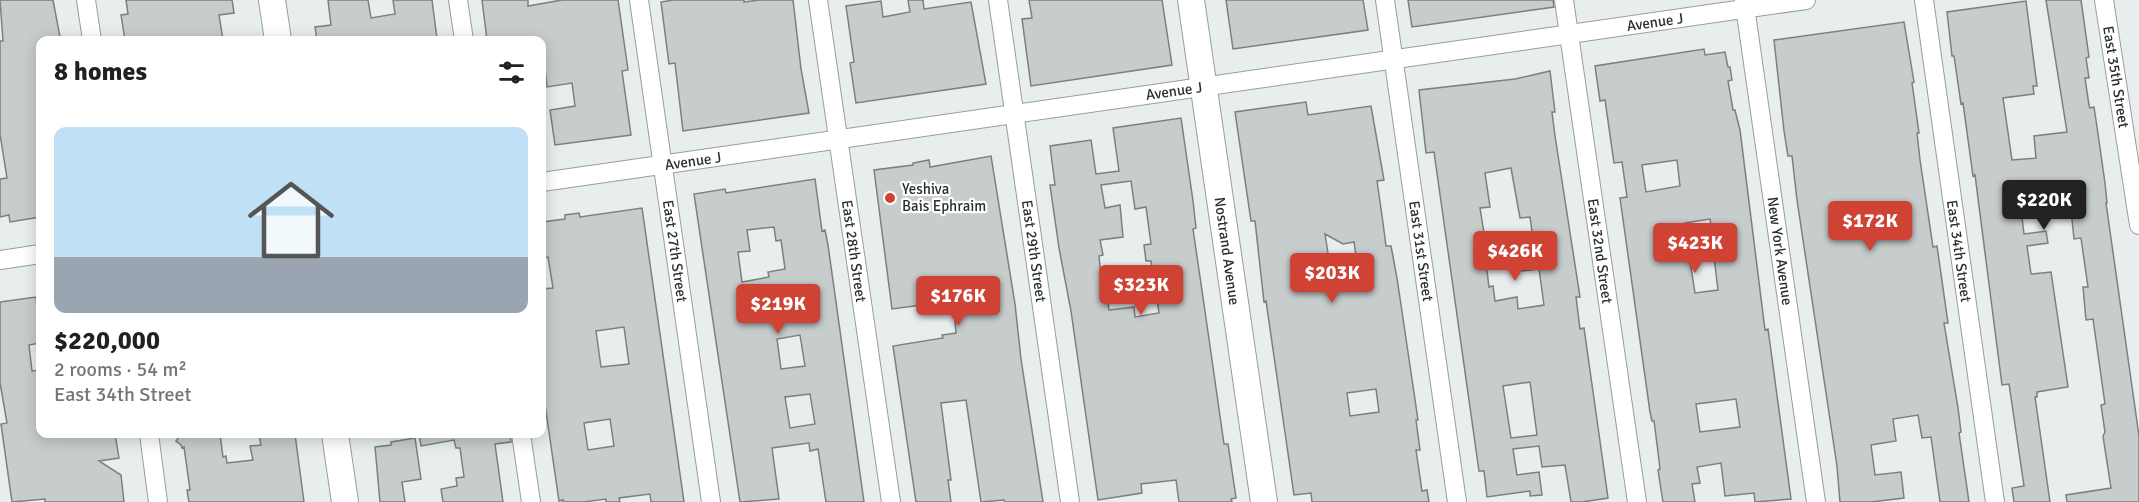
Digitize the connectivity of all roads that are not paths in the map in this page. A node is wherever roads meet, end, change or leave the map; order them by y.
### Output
1 (86, 0) edge
2 (272, 0) edge
3 (458, 0) edge
4 (639, 0) edge
5 (818, 0) edge
6 (998, 0) edge
7 (1191, 0) edge
8 (1385, 0) edge
9 (1564, 0) edge
10 (1806, 0) edge
11 (1924, 0) edge
12 (2104, 0) edge
13 (1745, 4) edge
14 (1569, 34) junction
15 (91, 36) edge
16 (277, 36) edge
17 (463, 36) edge
18 (1393, 60) junction
19 (1204, 87) junction
20 (1014, 114) junction
21 (838, 140) junction
22 (663, 165) junction
23 (546, 181) edge
24 (2139, 225) edge
25 (36, 255) edge
26 (0, 260) edge
27 (149, 438) edge
28 (336, 438) edge
29 (522, 438) edge
30 (158, 502) edge
31 (345, 502) edge
32 (531, 502) edge
33 (711, 502) edge
34 (891, 502) edge
35 (1070, 502) edge
36 (1264, 502) edge
37 (1457, 502) edge
38 (1637, 502) edge
39 (1816, 502) edge
40 (1995, 502) edge

1 - 15 street
2 - 16 main road
3 - 17 street
4 - 22 street, East 27th Street
5 - 21 street, East 28th Street
6 - 20 street, East 29th Street
7 - 19 main road, Nostrand Avenue
8 - 18 street, East 31st Street
9 - 14 street, East 32nd Street
10 - 13 street, Avenue J
11 - 40 street, East 34th Street
12 - 24 street, East 35th Street
13 - 14 street, Avenue J
13 - 39 street, New York Avenue
14 - 18 street, Avenue J
14 - 38 street, East 32nd Street
18 - 19 street, Avenue J
18 - 37 street, East 31st Street
19 - 20 street, Avenue J
19 - 36 main road, Nostrand Avenue
20 - 21 street, Avenue J
20 - 35 street, East 29th Street
21 - 22 street, Avenue J
21 - 34 street, East 28th Street
22 - 23 street, Avenue J
22 - 33 street, East 27th Street
25 - 26 street
27 - 30 street
28 - 31 main road
29 - 32 street

